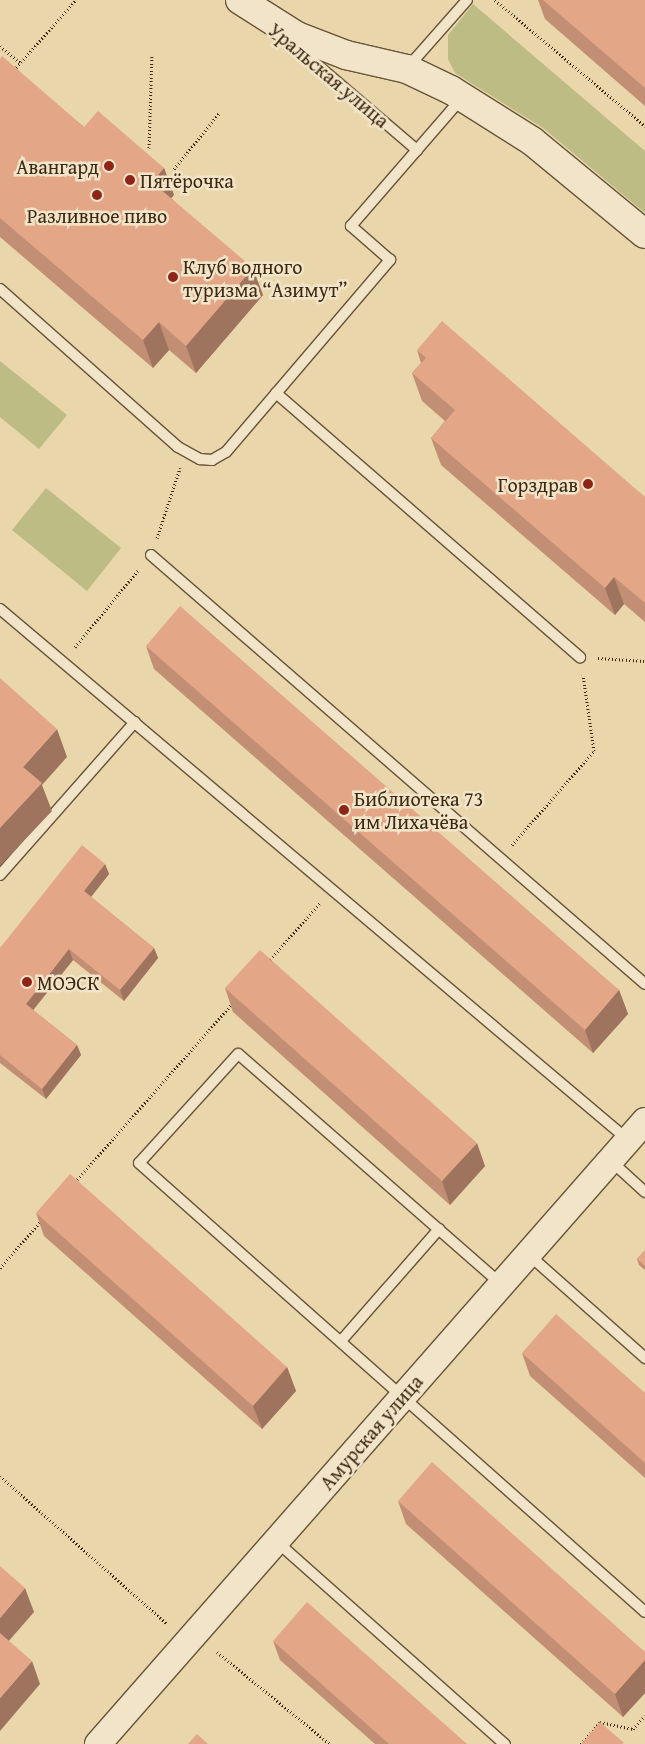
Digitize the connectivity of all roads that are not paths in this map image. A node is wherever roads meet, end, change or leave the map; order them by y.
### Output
1 (467, 0) edge
2 (244, 3) edge
3 (407, 69) junction
4 (463, 97) junction
5 (417, 150) junction
6 (645, 234) edge
7 (0, 289) edge
8 (276, 393) junction
9 (151, 555) dead end
10 (0, 610) edge
11 (580, 657) road end
12 (135, 722) junction
13 (0, 875) edge
14 (645, 984) edge
15 (637, 1130) edge
16 (610, 1160) junction
17 (645, 1192) edge
18 (439, 1229) junction
19 (528, 1254) junction
20 (502, 1284) junction
21 (341, 1341) junction
22 (645, 1358) edge
23 (404, 1396) junction
24 (275, 1541) junction
25 (645, 1612) edge
26 (98, 1744) edge
27 (505, 1744) edge

1 - 3 lane
2 - 3 main road
2 - 5 lane, Уральская улица
3 - 4 main road
4 - 5 lane
4 - 6 main road
5 - 8 lane
7 - 8 lane
8 - 11 lane
9 - 14 lane
10 - 12 lane
12 - 13 lane
12 - 15 lane
15 - 16 street, Амурская улица
16 - 17 lane
16 - 19 street, Амурская улица
18 - 20 lane
18 - 21 lane
18 - 21 lane
19 - 20 street, Амурская улица
19 - 22 lane
20 - 23 street, Амурская улица
21 - 23 lane
23 - 24 street, Амурская улица
23 - 25 lane
24 - 26 street, Амурская улица
24 - 27 lane

